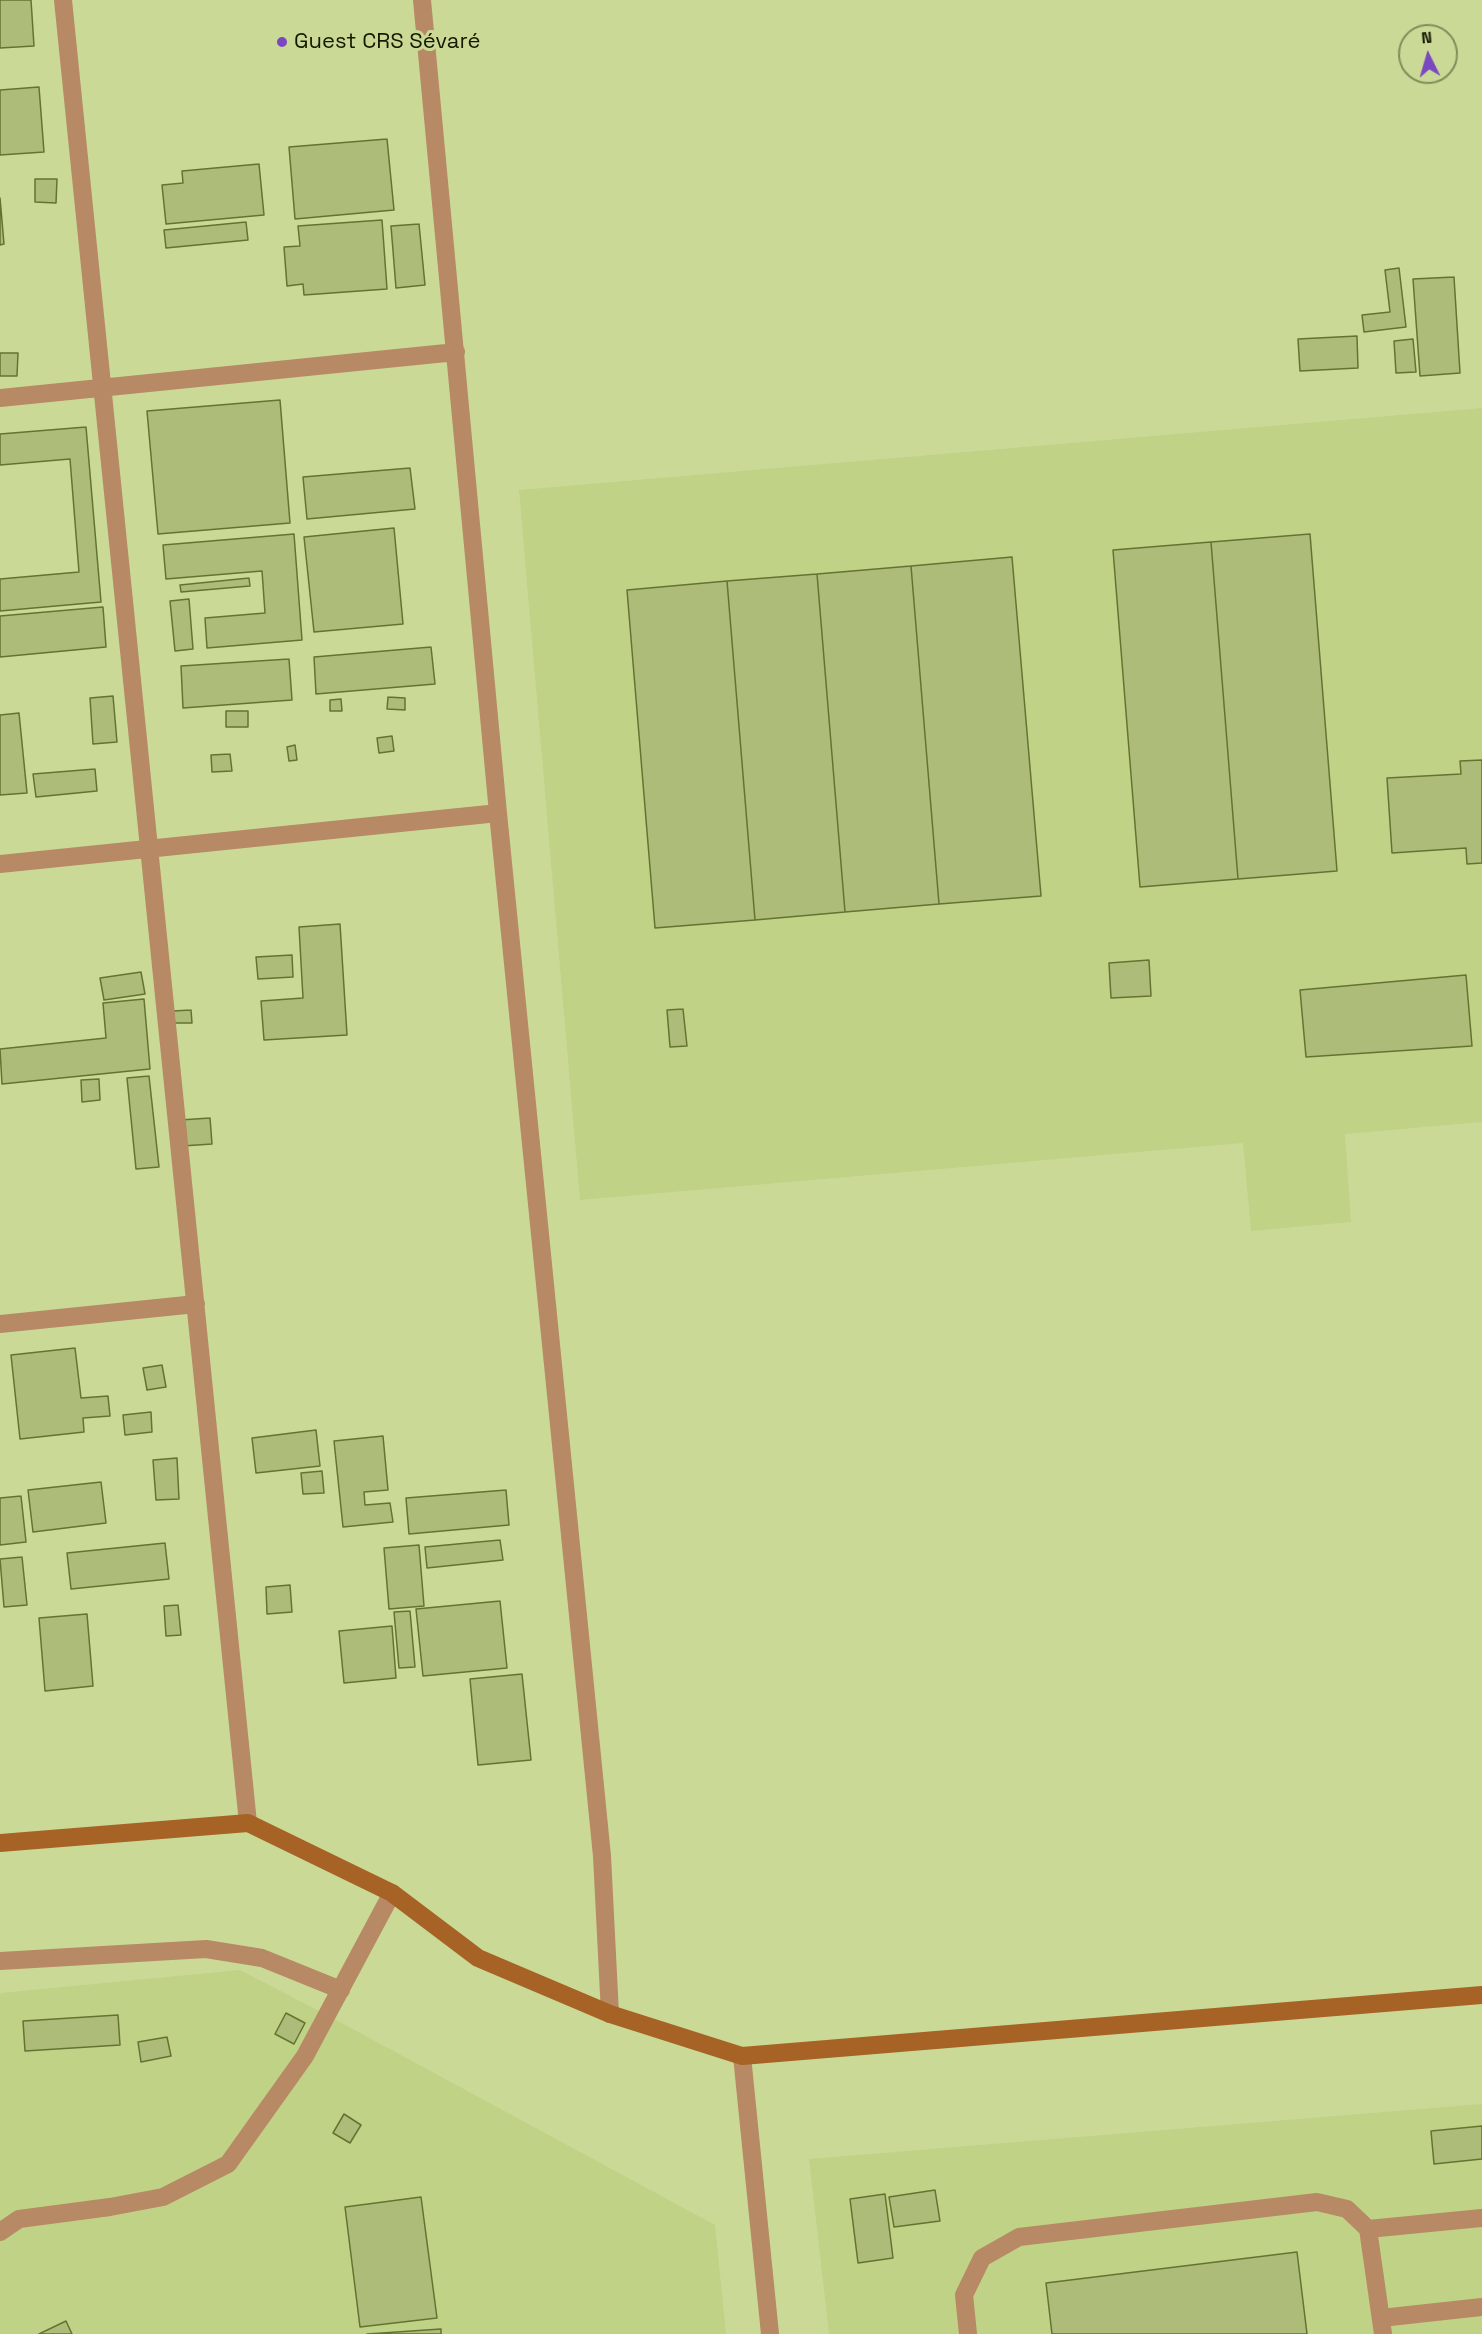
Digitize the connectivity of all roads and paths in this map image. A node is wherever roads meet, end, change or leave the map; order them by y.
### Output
1 (63, 0) edge
2 (422, 0) edge
3 (456, 352) junction
4 (103, 387) junction
5 (0, 398) edge
6 (498, 813) junction
7 (149, 848) junction
8 (0, 864) edge
9 (196, 1304) junction
10 (0, 1324) edge
11 (248, 1823) junction
12 (0, 1844) edge
13 (392, 1893) junction
14 (0, 1961) edge
15 (341, 1990) junction
16 (1482, 1995) edge
17 (610, 2014) junction
18 (742, 2056) junction
19 (1482, 2218) edge
20 (1368, 2229) junction
21 (0, 2232) edge
22 (1482, 2307) edge
23 (1382, 2326) edge
24 (770, 2334) edge
25 (968, 2334) edge

1 - 4 street
2 - 3 street
3 - 4 street
3 - 6 street
4 - 5 street
4 - 7 street
6 - 7 street
6 - 17 street
7 - 8 street
7 - 9 street
9 - 10 street
9 - 11 street
11 - 12 street
11 - 13 street
13 - 15 street
13 - 17 street
14 - 15 street
15 - 21 street
16 - 18 street
17 - 18 street
18 - 24 street
19 - 20 street
20 - 23 street
20 - 25 street
22 - 23 street

